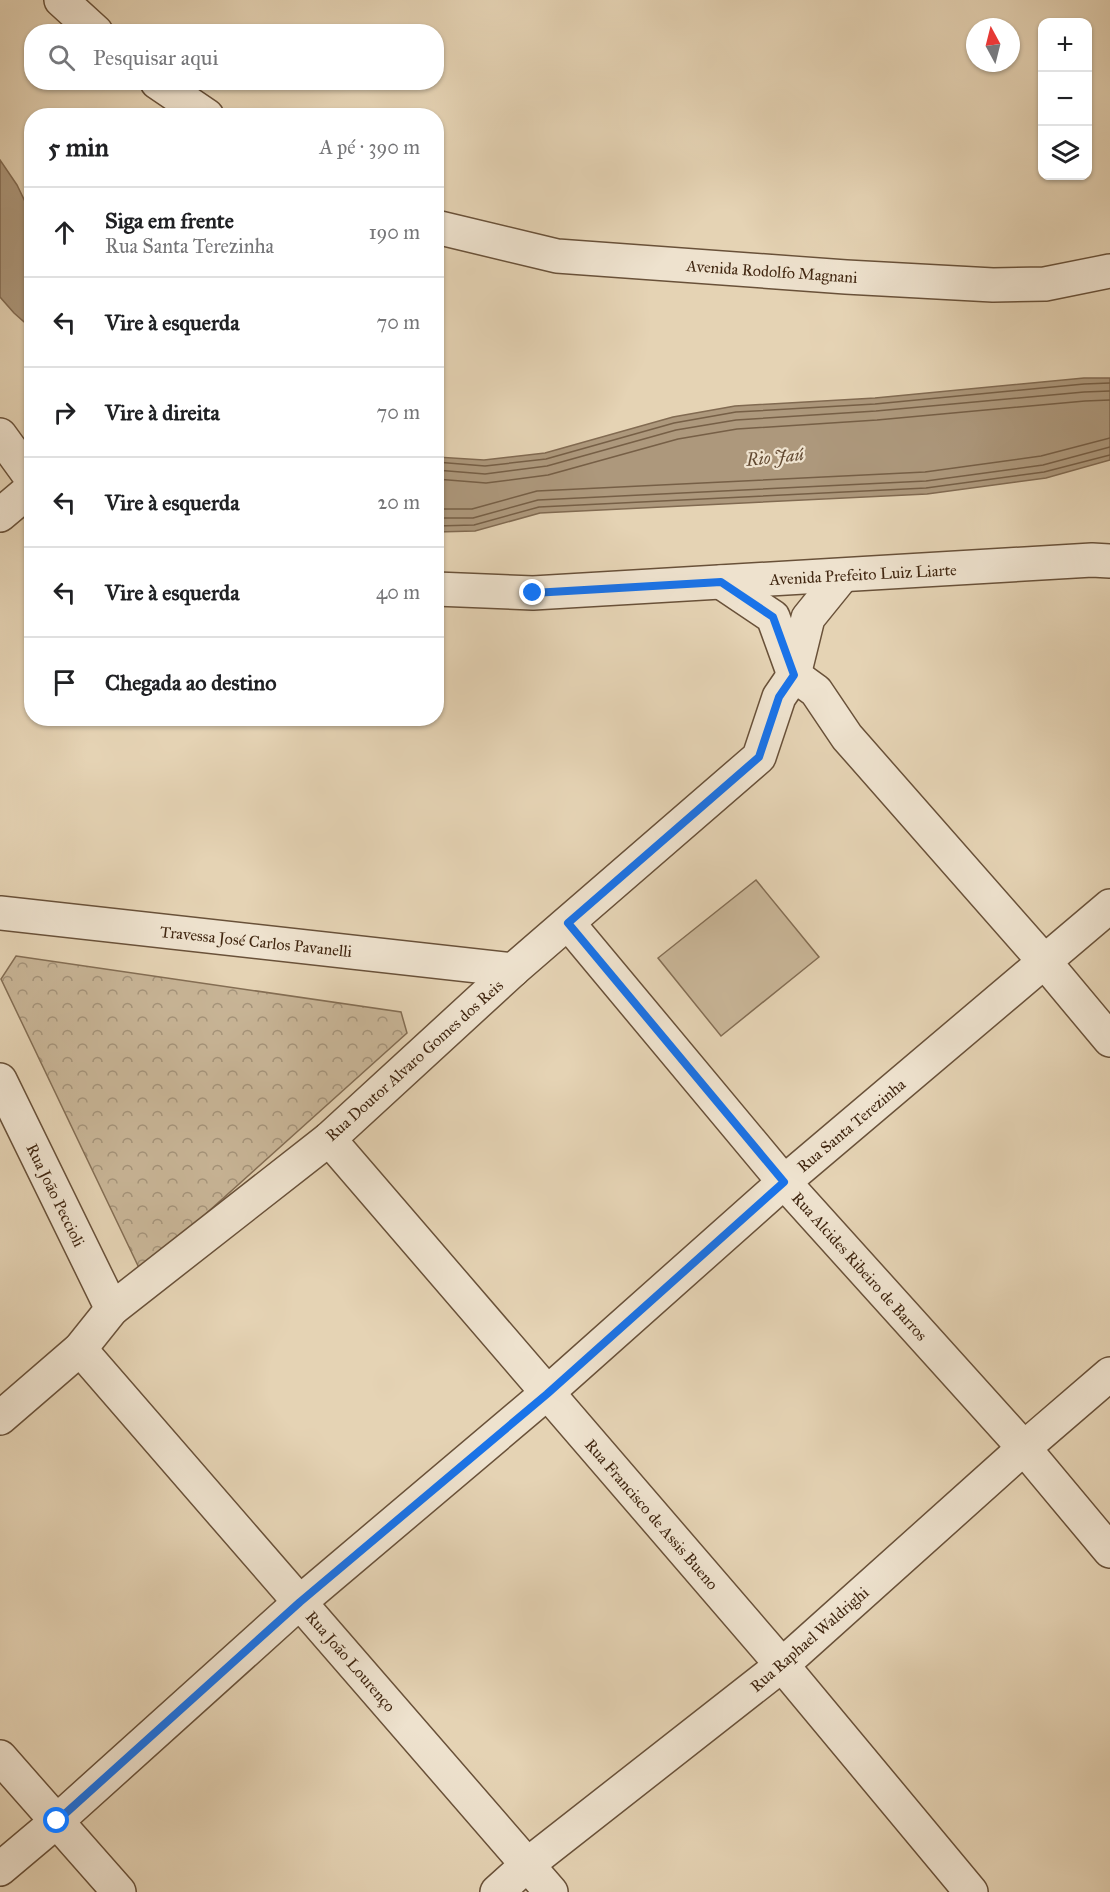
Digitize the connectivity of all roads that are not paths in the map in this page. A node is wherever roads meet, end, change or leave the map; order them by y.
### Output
1 (61, 0) edge
2 (87, 24) edge
3 (169, 90) edge
4 (195, 108) edge
5 (444, 229) edge
6 (1110, 271) edge
7 (0, 435) edge
8 (24, 468) edge
9 (24, 496) edge
10 (0, 515) edge
11 (1110, 561) edge
12 (842, 576) junction
13 (721, 582) junction
14 (444, 589) edge
15 (794, 675) junction
16 (1110, 906) edge
17 (0, 913) edge
18 (568, 923) junction
19 (1044, 961) junction
20 (513, 970) junction
21 (1110, 1040) edge
22 (0, 1080) edge
23 (329, 1139) junction
24 (784, 1182) junction
25 (112, 1309) junction
26 (80, 1349) junction
27 (1110, 1374) edge
28 (547, 1394) junction
29 (0, 1418) edge
30 (1024, 1448) junction
31 (1110, 1551) edge
32 (300, 1602) junction
33 (782, 1665) junction
34 (0, 1757) edge
35 (57, 1821) junction
36 (527, 1865) junction
37 (0, 1869) edge
38 (119, 1892) edge
39 (497, 1892) edge
40 (551, 1892) edge
41 (971, 1892) edge

1 - 2 street
3 - 4 street
5 - 6 street, Avenida Rodolfo Magnani
7 - 8 street
9 - 10 street
11 - 12 street, Avenida Prefeito Luiz Liarte
12 - 13 street, Avenida Prefeito Luiz Liarte
12 - 15 street, Rua Doutor Alvaro Gomes dos Reis
13 - 14 street, Avenida Prefeito Luiz Liarte
13 - 15 street
15 - 18 street, Rua Doutor Alvaro Gomes dos Reis
15 - 19 street
16 - 19 street, Rua Santa Terezinha
17 - 20 street, Travessa José Carlos Pavanelli
18 - 20 street, Rua Doutor Alvaro Gomes dos Reis
18 - 24 street, Rua Alcides Ribeiro de Barros
19 - 21 street
19 - 24 street, Rua Santa Terezinha
20 - 23 street, Rua Doutor Alvaro Gomes dos Reis
22 - 25 street, Rua João Peccioli
23 - 25 street, Rua Doutor Alvaro Gomes dos Reis
23 - 28 street, Rua Francisco de Assis Bueno
24 - 28 street, Rua Santa Terezinha
24 - 30 street, Rua Alcides Ribeiro de Barros
25 - 26 street, Rua Doutor Alvaro Gomes dos Reis
26 - 29 street, Rua Doutor Alvaro Gomes dos Reis
26 - 32 street, Rua João Lourenço
27 - 30 street, Rua Raphael Waldrighi
28 - 32 street, Rua Santa Terezinha
28 - 33 street, Rua Francisco de Assis Bueno
30 - 31 street, Rua Alcides Ribeiro de Barros
30 - 33 street, Rua Raphael Waldrighi
32 - 35 street, Rua Santa Terezinha
32 - 36 street, Rua João Lourenço
33 - 36 street, Rua Raphael Waldrighi
33 - 41 street, Rua Francisco de Assis Bueno
34 - 35 street
35 - 37 street, Rua Santa Terezinha
35 - 38 street
36 - 39 street, Rua Raphael Waldrighi
36 - 40 street, Rua João Lourenço

